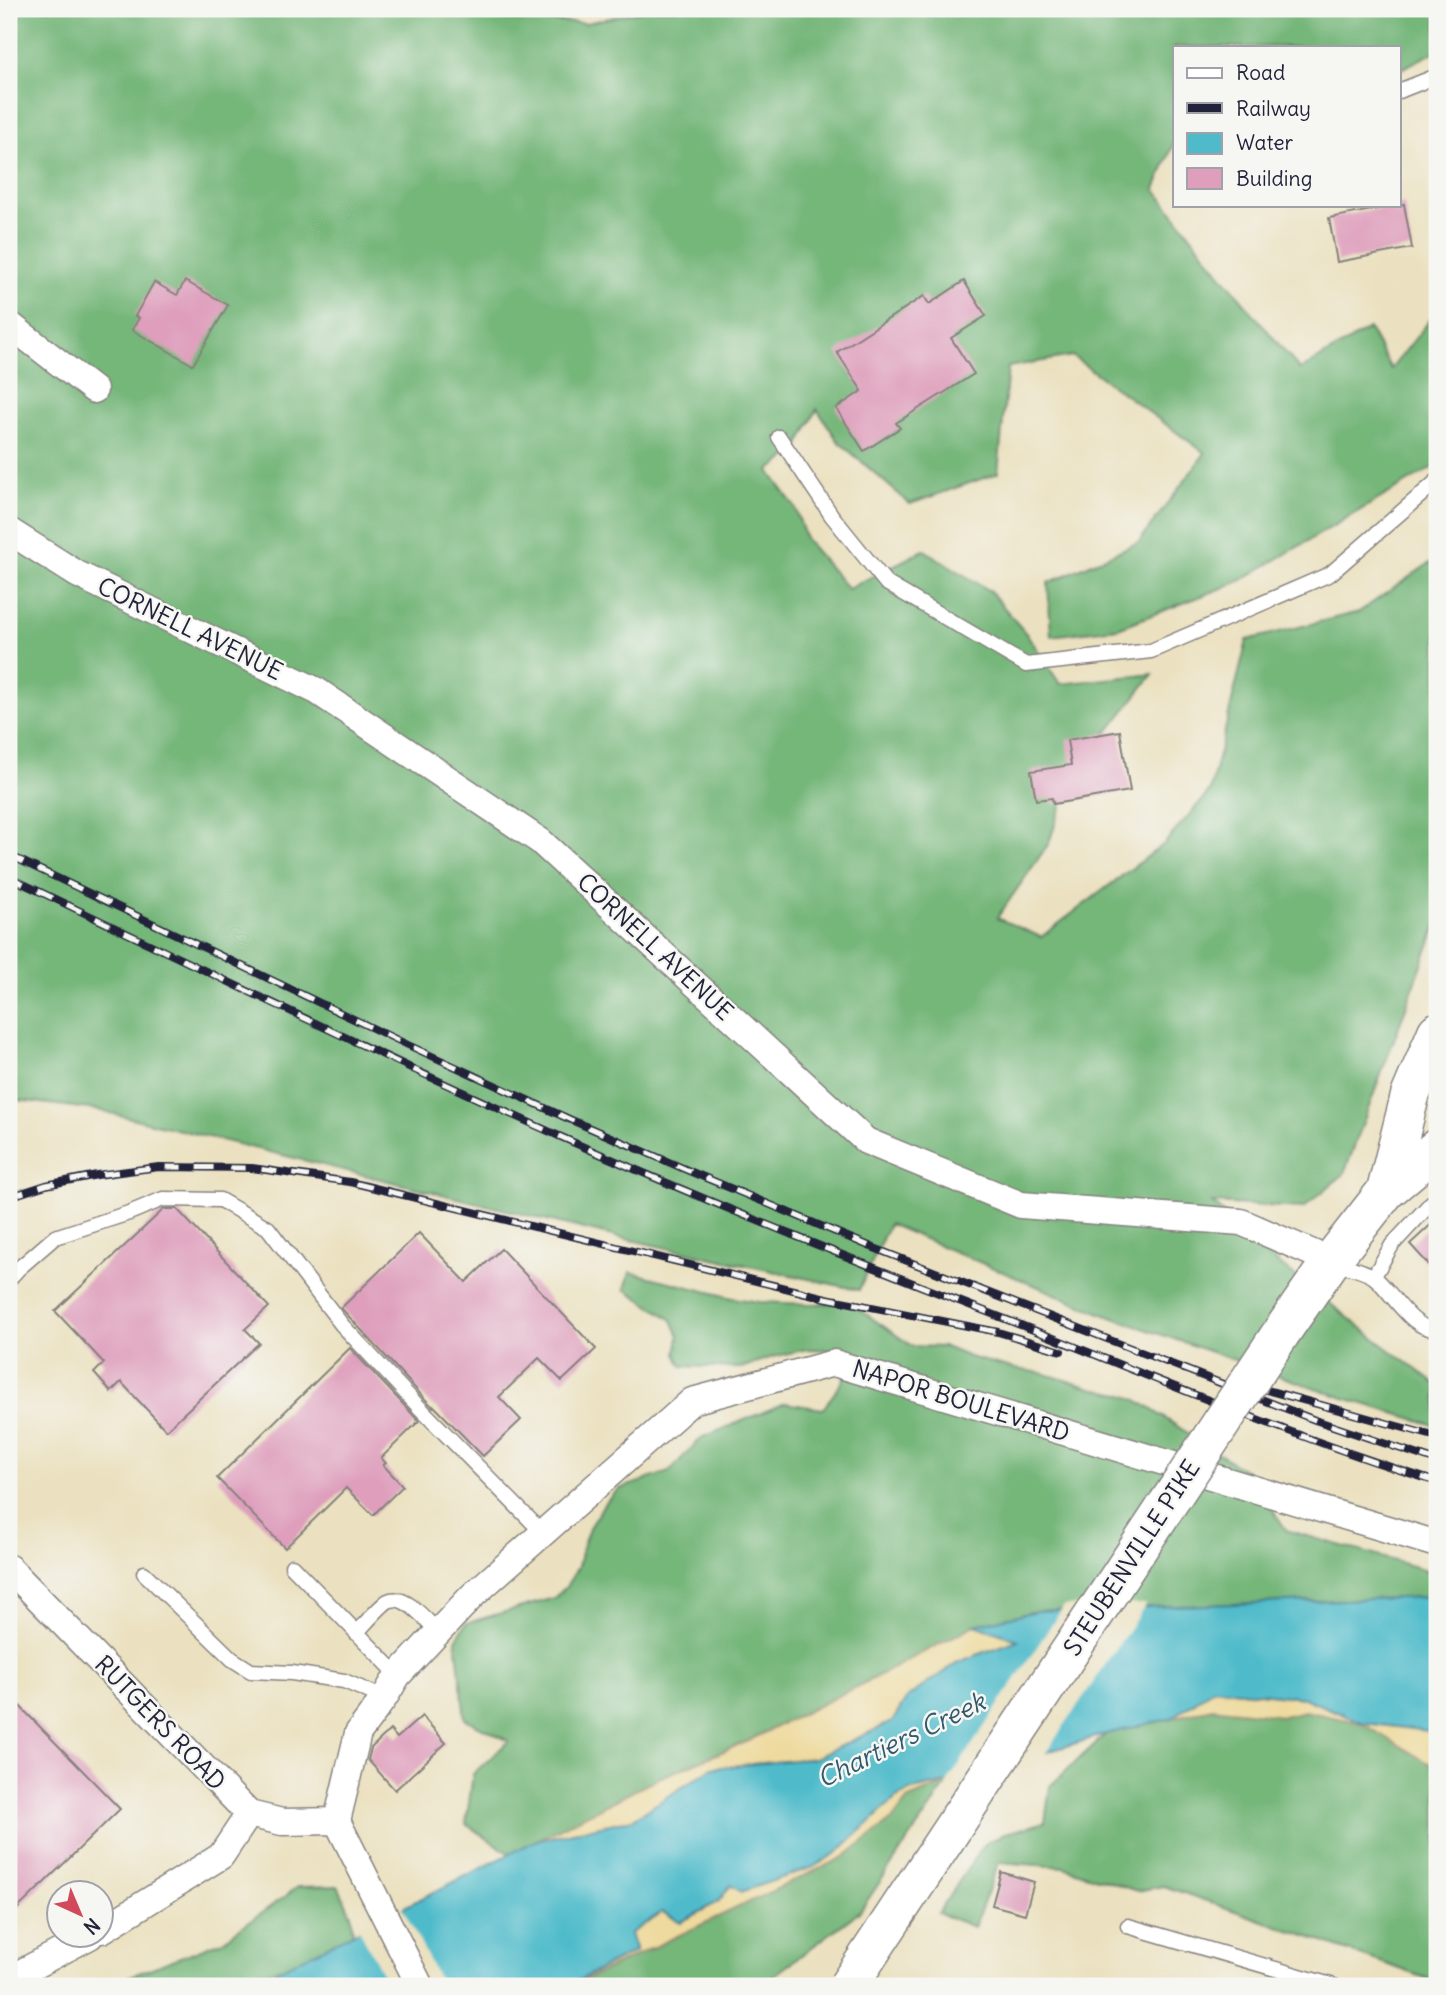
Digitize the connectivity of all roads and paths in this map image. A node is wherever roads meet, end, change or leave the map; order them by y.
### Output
1 (1437, 76) edge
2 (1400, 91) edge
3 (9, 324) edge
4 (94, 390) dead end
5 (779, 437) dead end
6 (1437, 481) edge
7 (9, 531) edge
8 (1437, 1032) edge
9 (1437, 1148) edge
10 (1386, 1191) junction
11 (1437, 1199) edge
12 (1331, 1261) junction
13 (1374, 1276) junction
14 (9, 1279) edge
15 (1437, 1328) edge
16 (543, 1533) junction
17 (1437, 1544) edge
18 (292, 1566) dead end
19 (9, 1568) edge
20 (144, 1573) dead end
21 (438, 1632) junction
22 (356, 1633) junction
23 (398, 1675) junction
24 (384, 1698) junction
25 (249, 1814) junction
26 (337, 1821) junction
27 (116, 1921) edge
28 (1128, 1926) dead end
29 (64, 1950) edge
30 (9, 1979) edge
31 (420, 1986) edge
32 (848, 1986) edge
33 (1334, 1986) edge

1 - 2 lane
3 - 4 street
5 - 6 lane
7 - 12 street, CORNELL AVENUE
8 - 10 main road
9 - 10 main road, STEUBENVILLE PIKE
10 - 12 main road, STEUBENVILLE PIKE
11 - 13 lane
12 - 13 lane
12 - 32 main road, STEUBENVILLE PIKE, bridge
13 - 15 lane
14 - 16 lane
16 - 17 street, NAPOR BOULEVARD
16 - 21 street, NAPOR BOULEVARD
18 - 22 lane
19 - 25 street, RUTGERS ROAD
20 - 24 lane
21 - 22 lane
21 - 23 street, NAPOR BOULEVARD
22 - 23 lane
23 - 24 street, NAPOR BOULEVARD
24 - 26 street, NAPOR BOULEVARD
25 - 26 street
25 - 27 street
26 - 31 street
28 - 33 lane
29 - 30 street

